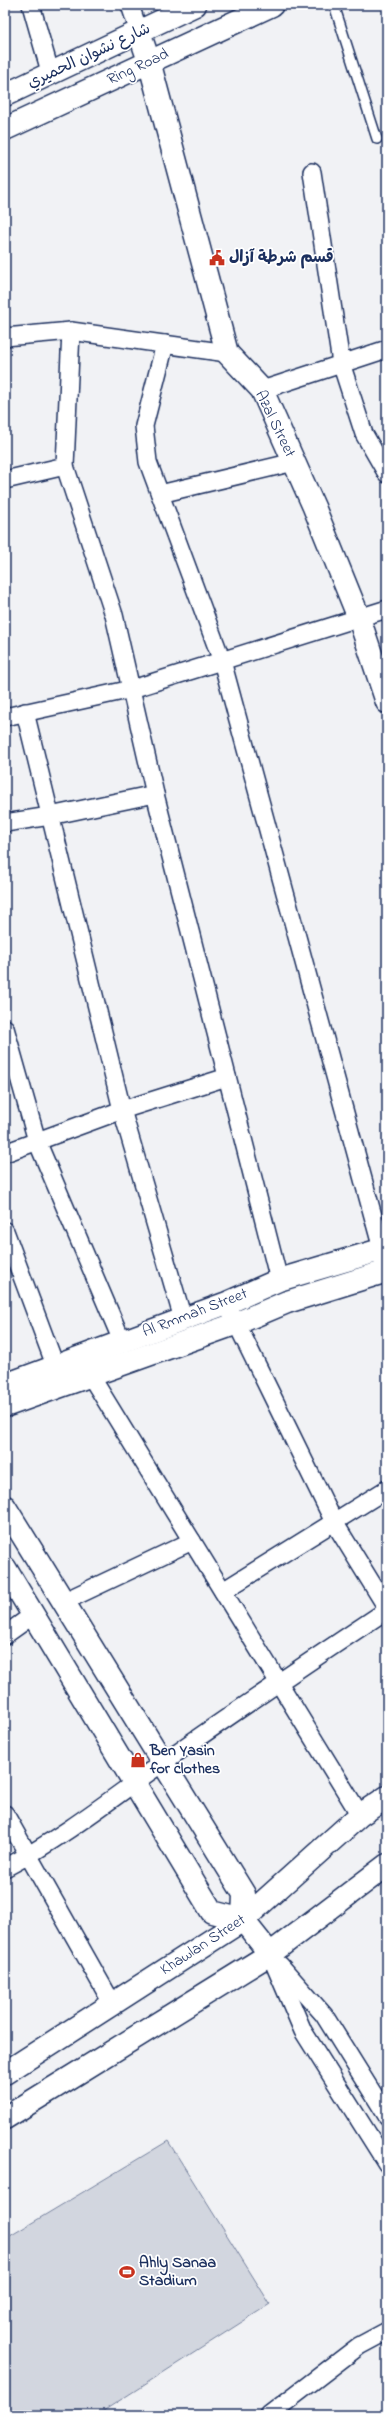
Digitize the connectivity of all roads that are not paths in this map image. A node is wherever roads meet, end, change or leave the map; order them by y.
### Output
1 (31, 5) edge
2 (130, 5) edge
3 (195, 5) edge
4 (272, 5) edge
5 (334, 5) edge
6 (139, 32) junction
7 (149, 61) junction
8 (50, 74) junction
9 (5, 95) edge
10 (5, 129) edge
11 (377, 139) dead end
12 (312, 172) dead end
13 (71, 331) junction
14 (5, 337) edge
15 (165, 344) junction
16 (387, 349) edge
17 (227, 353) junction
18 (341, 363) junction
19 (262, 390) junction
20 (294, 462) junction
21 (65, 466) junction
22 (387, 474) edge
23 (5, 480) edge
24 (160, 494) junction
25 (387, 609) edge
26 (359, 618) junction
27 (222, 661) junction
28 (132, 689) junction
29 (387, 702) edge
30 (25, 712) junction
31 (5, 717) edge
32 (155, 794) junction
33 (50, 816) junction
34 (5, 823) edge
35 (5, 1028) edge
36 (227, 1077) junction
37 (122, 1110) junction
38 (37, 1141) junction
39 (5, 1153) edge
40 (5, 1231) edge
41 (385, 1248) edge
42 (386, 1275) edge
43 (279, 1280) junction
44 (227, 1303) junction
45 (183, 1319) junction
46 (235, 1324) junction
47 (122, 1341) junction
48 (79, 1356) junction
49 (55, 1365) junction
50 (91, 1376) junction
51 (5, 1384) edge
52 (5, 1406) edge
53 (387, 1489) edge
54 (5, 1507) edge
55 (334, 1522) junction
56 (192, 1541) junction
57 (5, 1568) edge
58 (222, 1591) junction
59 (65, 1601) junction
60 (387, 1609) edge
61 (34, 1615) junction
62 (5, 1635) edge
63 (278, 1682) junction
64 (162, 1763) junction
65 (136, 1782) junction
66 (387, 1797) edge
67 (5, 1814) edge
68 (360, 1815) junction
69 (27, 1856) junction
70 (387, 1865) edge
71 (5, 1868) edge
72 (244, 1920) junction
73 (270, 1954) junction
74 (112, 2003) junction
75 (5, 2073) edge
76 (387, 2116) edge
77 (5, 2118) edge
78 (387, 2164) edge
79 (387, 2331) edge
80 (269, 2415) edge

1 - 8 street
2 - 6 street
3 - 6 street, شارع نشوان الحميري
4 - 7 street, Ring Road
5 - 11 lane
6 - 7 street, Azal Street
6 - 8 street, شارع نشوان الحميري
7 - 10 street, Ring Road
7 - 17 street, Azal Street
8 - 9 street, شارع نشوان الحميري
12 - 18 street
13 - 14 street
13 - 15 street
13 - 21 street
15 - 17 street
15 - 24 street
16 - 18 street
17 - 19 street, Azal Street
18 - 19 street
18 - 22 street
19 - 20 street, Azal Street
20 - 24 street
20 - 26 street, Azal Street
21 - 23 street
21 - 28 street
24 - 27 street
25 - 26 street
26 - 27 street
26 - 29 street, Azal Street
27 - 28 street
27 - 41 street
28 - 30 street
28 - 32 street
30 - 31 street
30 - 33 street
32 - 33 street
32 - 36 street
33 - 34 street
33 - 37 street
35 - 38 street
36 - 37 street
36 - 43 street
37 - 38 street
37 - 45 street
38 - 39 street
38 - 47 street
40 - 49 street
41 - 42 street
41 - 43 street, Al Rmmah Street
42 - 46 street, Al Rmmah Street
43 - 44 street, Al Rmmah Street
44 - 45 street, Al Rmmah Street
44 - 46 street
45 - 47 street, Al Rmmah Street
46 - 50 street, Al Rmmah Street
46 - 55 street
47 - 48 street, Al Rmmah Street
48 - 49 street, Al Rmmah Street
48 - 50 street
49 - 51 street, Al Rmmah Street
50 - 52 street, Al Rmmah Street
50 - 56 street
53 - 55 street
54 - 59 street
55 - 58 street
55 - 60 street
56 - 58 street
56 - 59 street
57 - 61 street
58 - 63 street
59 - 64 street
60 - 63 street
61 - 62 street
61 - 65 street
63 - 64 street
63 - 68 street
64 - 65 street
64 - 72 street
65 - 69 street
65 - 72 street
66 - 68 street, Khawlan Street
67 - 69 street
68 - 72 street, Khawlan Street
69 - 71 street
69 - 74 street
70 - 73 street
72 - 73 street
72 - 74 street, Khawlan Street
73 - 76 street
73 - 77 street
73 - 78 street
74 - 75 street, Khawlan Street
79 - 80 street

